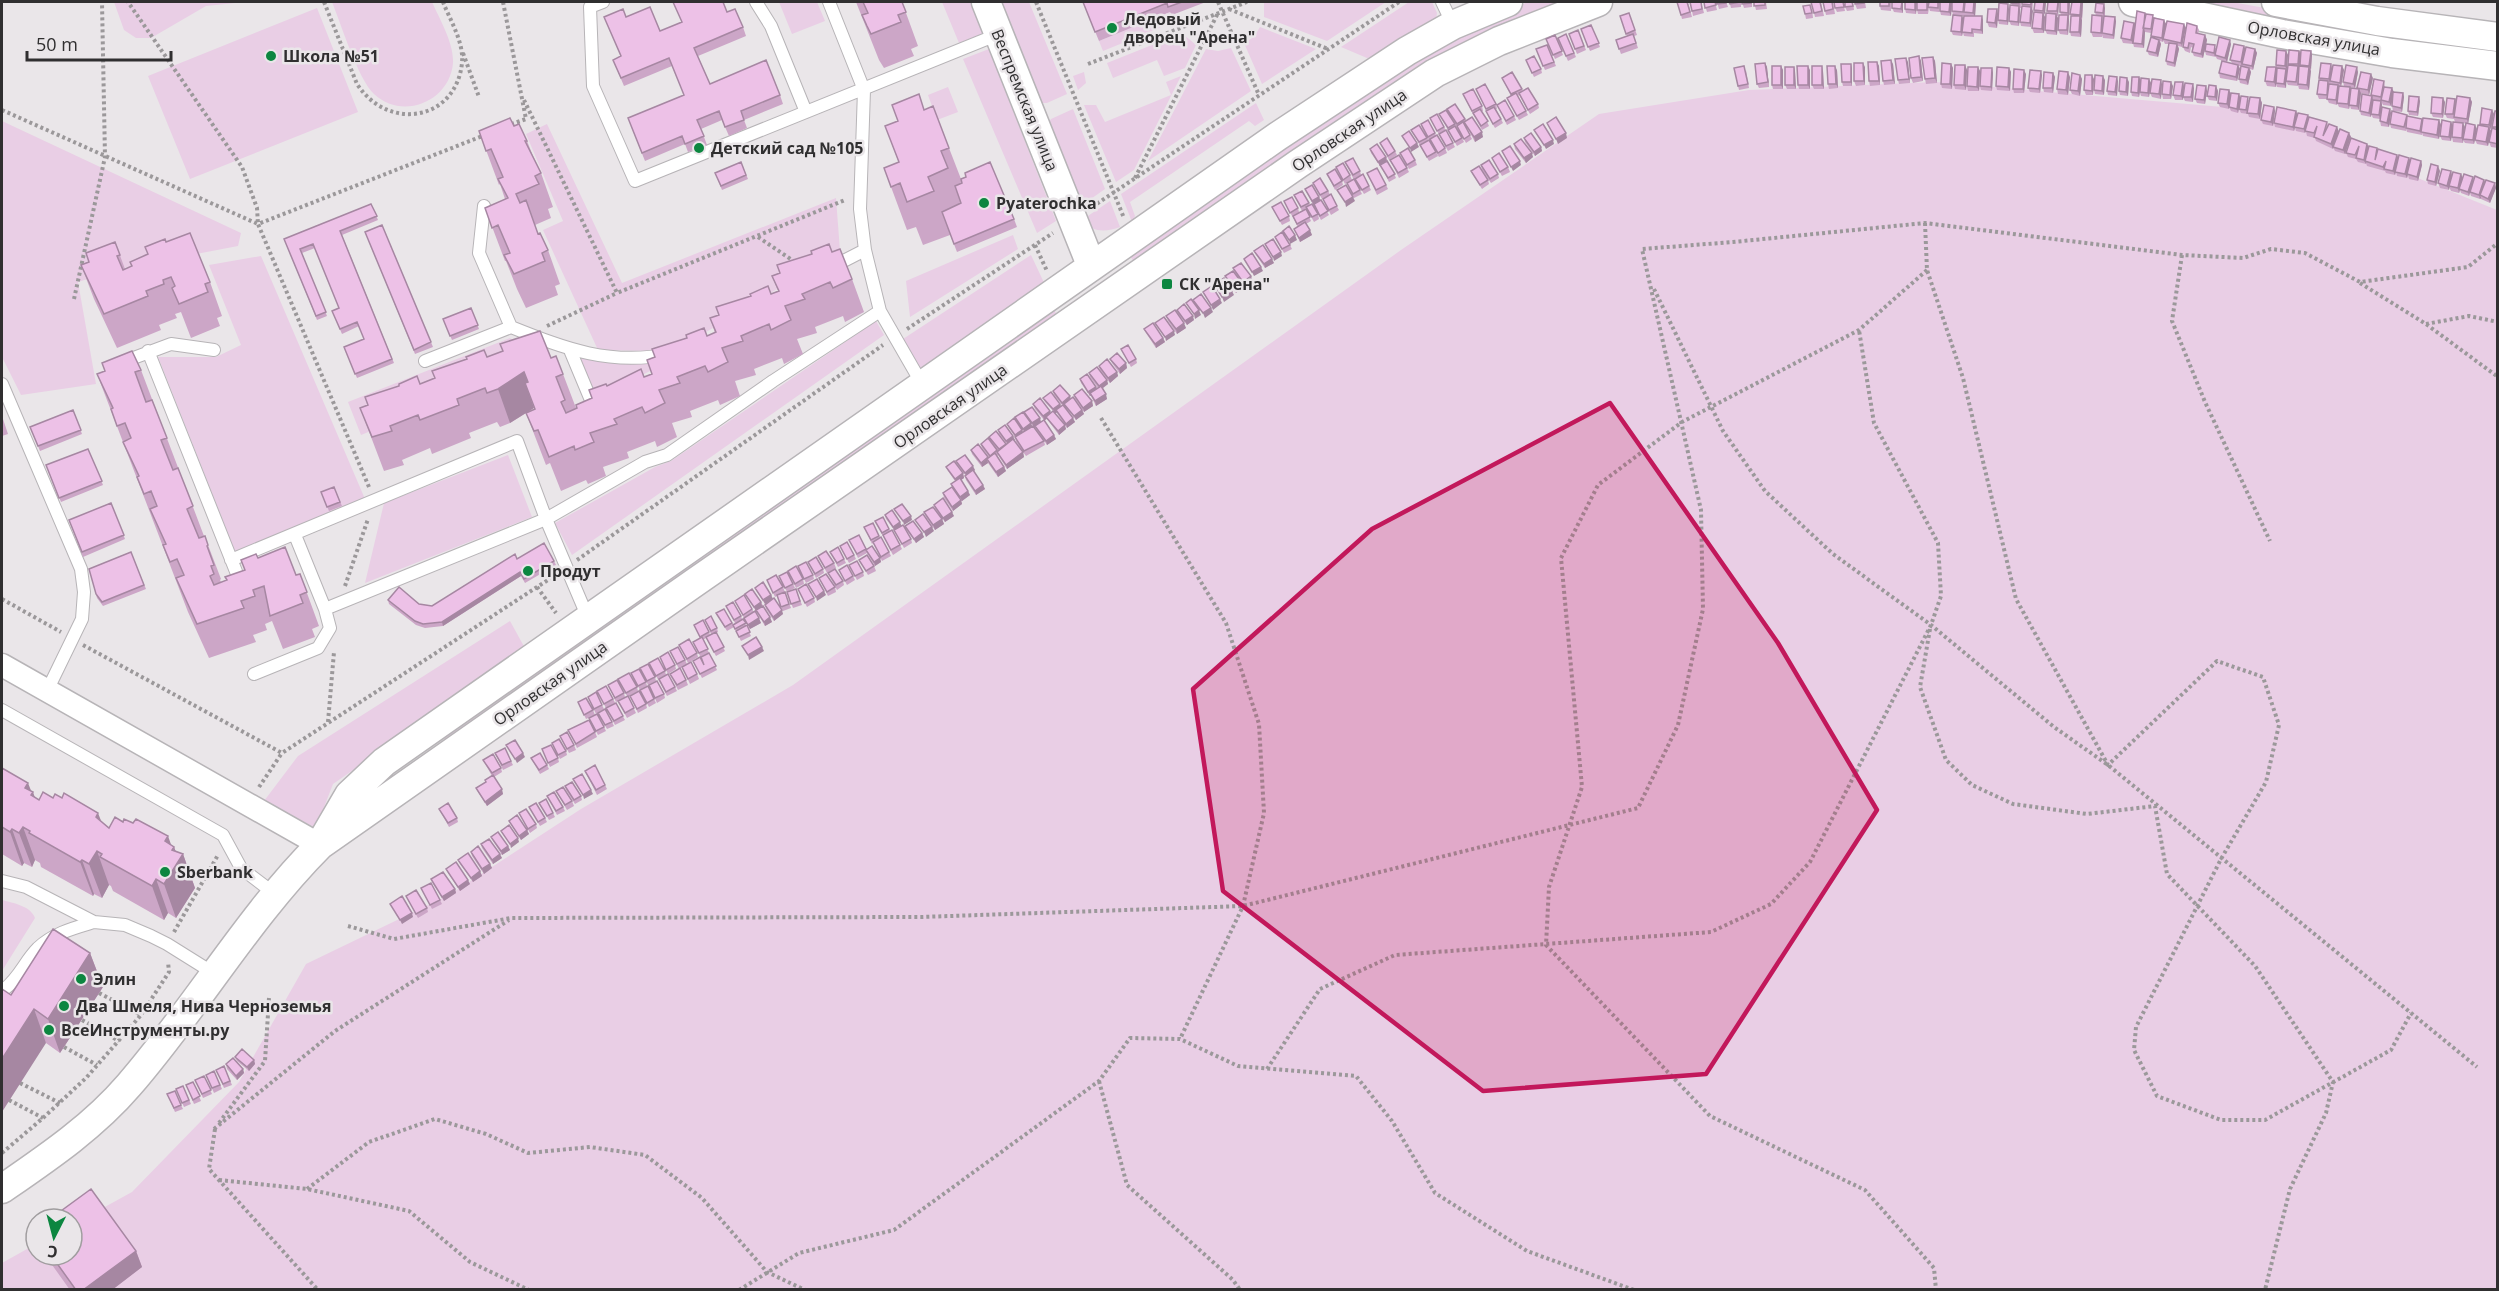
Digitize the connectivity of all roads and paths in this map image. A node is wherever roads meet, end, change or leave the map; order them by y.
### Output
1 (102, 2) edge
2 (128, 2) edge
3 (324, 2) edge
4 (443, 2) edge
5 (502, 2) edge
6 (603, 2) edge
7 (756, 2) edge
8 (829, 2) edge
9 (986, 2) edge
10 (1036, 2) edge
11 (1218, 2) edge
12 (1247, 2) edge
13 (1508, 2) edge
14 (1598, 2) edge
15 (2133, 2) edge
16 (2276, 2) edge
17 (1229, 9) junction
18 (1220, 12) junction
19 (1448, 13) edge
20 (999, 34) junction
21 (2498, 37) edge
22 (459, 41) junction
23 (1329, 49) dead end
24 (1088, 64) dead end
25 (2498, 66) edge
26 (864, 90) junction
27 (521, 94) junction
28 (1259, 95) dead end
29 (479, 97) dead end
30 (2, 110) edge
31 (806, 112) junction
32 (504, 127) edge
33 (492, 132) edge
34 (105, 158) junction
35 (1134, 178) dead end
36 (860, 194) junction
37 (484, 206) edge
38 (1925, 223) junction
39 (258, 224) junction
40 (1126, 224) dead end
41 (758, 237) junction
42 (2498, 243) edge
43 (865, 250) junction
44 (2182, 255) junction
45 (1092, 265) junction
46 (1927, 270) junction
47 (816, 276) joint
48 (2360, 282) junction
49 (1651, 283) junction
50 (617, 293) junction
51 (1112, 295) junction
52 (74, 299) dead end
53 (880, 310) junction
54 (2498, 322) edge
55 (2426, 324) junction
56 (511, 327) junction
57 (1859, 330) junction
58 (529, 334) junction
59 (214, 350) dead end
60 (570, 350) junction
61 (687, 350) edge
62 (148, 351) junction
63 (425, 361) dead end
64 (107, 369) edge
65 (2498, 377) edge
66 (2, 384) edge
67 (922, 384) junction
68 (614, 398) edge
69 (1711, 406) junction
70 (1101, 418) dead end
71 (1682, 422) junction
72 (375, 500) junction
73 (546, 519) junction
74 (295, 535) junction
75 (2270, 541) dead end
76 (231, 560) junction
77 (241, 584) edge
78 (339, 604) junction
79 (325, 609) junction
80 (588, 618) junction
81 (1930, 624) junction
82 (334, 651) dead end
83 (2, 665) edge
84 (254, 674) dead end
85 (47, 691) junction
86 (2, 710) edge
87 (328, 723) dead end
88 (282, 753) dead end
89 (2108, 765) junction
90 (248, 805) junction
91 (2155, 806) junction
92 (1570, 825) junction
93 (226, 841) junction
94 (320, 845) junction
95 (2221, 859) junction
96 (2, 881) edge
97 (274, 894) junction
98 (2197, 905) junction
99 (1243, 906) junction
100 (511, 918) junction
101 (94, 922) junction
102 (348, 926) dead end
103 (167, 944) junction
104 (1546, 945) junction
105 (216, 975) junction
106 (2, 991) edge
107 (99, 993) dead end
108 (269, 998) dead end
109 (2411, 1013) junction
110 (141, 1015) junction
111 (82, 1020) dead end
112 (1180, 1039) junction
113 (119, 1041) junction
114 (64, 1047) dead end
115 (97, 1065) junction
116 (2477, 1067) dead end
117 (1267, 1069) junction
118 (1099, 1081) junction
119 (2333, 1082) junction
120 (20, 1083) dead end
121 (9, 1100) dead end
122 (60, 1103) junction
123 (44, 1119) junction
124 (214, 1129) junction
125 (2, 1153) edge
126 (219, 1180) junction
127 (2, 1189) edge
128 (307, 1189) junction
129 (767, 1272) junction
130 (318, 1290) edge
131 (530, 1290) edge
132 (739, 1290) edge
133 (805, 1290) edge
134 (1240, 1290) edge
135 (1634, 1290) edge
136 (1936, 1290) edge
137 (2265, 1290) edge

1 - 34 path
2 - 39 path
3 - 22 path
4 - 22 path
5 - 27 path
6 - 31 lane
7 - 31 lane
8 - 26 lane
9 - 20 street, Веспремская улица
10 - 40 path
11 - 18 path
12 - 17 path
13 - 19 street, Орловская улица
14 - 51 street, Орловская улица
15 - 25 street, Орловская улица
16 - 21 street, Орловская улица
17 - 18 path
17 - 23 path
18 - 24 path
18 - 28 path
18 - 35 path
19 - 45 street, Орловская улица
20 - 26 lane
20 - 45 street, Веспремская улица
22 - 29 path
26 - 31 lane
26 - 36 lane
27 - 32 path
27 - 50 path
30 - 34 path
33 - 39 path
34 - 39 path
34 - 52 path
36 - 41 path
36 - 43 lane
37 - 56 lane
38 - 44 path
38 - 46 path
38 - 49 path
39 - 72 path
41 - 47 path
41 - 50 path
42 - 48 path
43 - 47 lane
43 - 53 lane
44 - 48 path
44 - 75 path
45 - 51 street
45 - 67 street, Орловская улица
46 - 57 path
46 - 89 path
48 - 55 path
49 - 69 path
49 - 71 path
50 - 58 path
51 - 94 street, Орловская улица
53 - 67 lane
53 - 73 lane
54 - 55 path
55 - 65 path
56 - 58 lane
56 - 63 lane
57 - 69 path
57 - 81 path
58 - 60 lane
59 - 62 lane
60 - 61 lane
60 - 68 lane
62 - 64 lane
62 - 76 lane
66 - 85 lane
67 - 80 street, Орловская улица
69 - 71 path
69 - 81 path
70 - 99 path
71 - 92 path
71 - 92 path
72 - 73 lane
72 - 74 lane
72 - 78 path
73 - 78 lane
73 - 80 lane
74 - 76 lane
74 - 79 lane
76 - 77 lane
78 - 79 lane
79 - 84 lane
80 - 94 street, Орловская улица
81 - 89 path
81 - 91 path
81 - 104 path
82 - 87 path
83 - 85 street
85 - 90 street
86 - 93 lane
88 - 90 path
89 - 91 path
89 - 95 path
90 - 94 street
91 - 95 path
91 - 98 path
92 - 99 path
92 - 104 path
93 - 97 lane
93 - 103 path
94 - 97 street, Орловская улица
95 - 98 path
95 - 109 path
96 - 101 lane
97 - 105 street, Орловская улица
98 - 119 path
98 - 119 path
99 - 100 path
99 - 112 path
100 - 102 path
100 - 124 path
101 - 103 lane
101 - 106 lane
103 - 105 lane
103 - 110 path
104 - 117 path
104 - 136 path
105 - 127 street, Орловская улица
107 - 110 path
108 - 124 path
109 - 116 path
109 - 119 path
110 - 113 path
111 - 113 path
112 - 117 path
112 - 118 path
113 - 115 path
114 - 115 path
115 - 122 path
117 - 135 path
118 - 129 path
118 - 134 path
119 - 137 path
120 - 122 path
121 - 123 path
122 - 123 path
123 - 125 path
124 - 126 path
126 - 128 path
126 - 130 path
128 - 129 path
128 - 131 path
129 - 132 path
129 - 133 path

